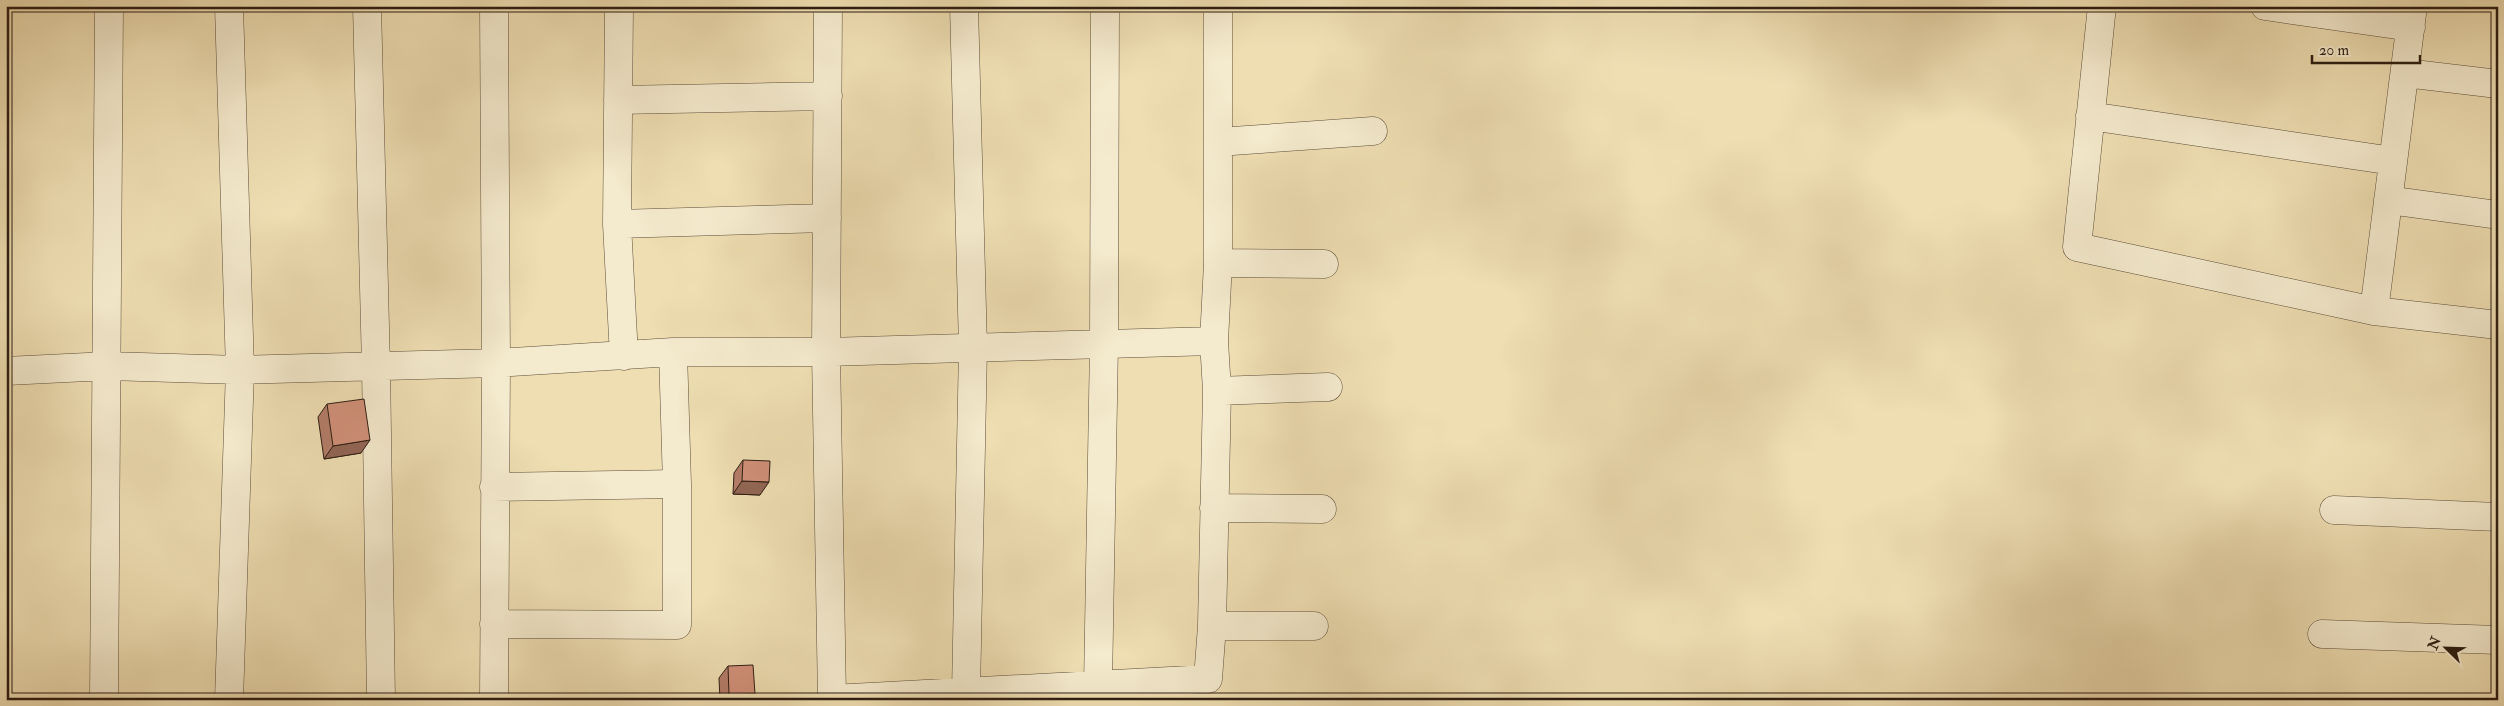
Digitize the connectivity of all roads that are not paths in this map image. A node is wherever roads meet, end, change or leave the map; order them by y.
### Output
1 (109, 6) edge
2 (229, 6) edge
3 (367, 6) edge
4 (494, 6) edge
5 (619, 6) edge
6 (828, 6) edge
7 (964, 6) edge
8 (1105, 6) edge
9 (1218, 6) edge
10 (2102, 6) edge
11 (2265, 6) edge
12 (2412, 17) edge
13 (2405, 72) junction
14 (2498, 84) edge
15 (828, 96) junction
16 (618, 100) junction
17 (2090, 116) junction
18 (1373, 132) dead end
19 (1218, 142) junction
20 (2394, 161) junction
21 (2388, 200) junction
22 (2498, 215) edge
23 (827, 218) junction
24 (617, 224) junction
25 (1218, 263) junction
26 (1324, 264) dead end
27 (2374, 311) junction
28 (2498, 325) edge
29 (1214, 341) junction
30 (1104, 344) junction
31 (973, 348) junction
32 (673, 352) junction
33 (826, 352) junction
34 (624, 356) junction
35 (496, 363) junction
36 (108, 366) junction
37 (376, 368) junction
38 (240, 370) junction
39 (6, 371) edge
40 (1328, 387) dead end
41 (1217, 391) junction
42 (677, 484) junction
43 (494, 487) junction
44 (1214, 508) junction
45 (1322, 510) dead end
46 (2334, 510) dead end
47 (2498, 517) edge
48 (494, 624) junction
49 (1212, 626) junction
50 (1314, 626) dead end
51 (2322, 634) dead end
52 (2498, 640) edge
53 (1098, 685) junction
54 (966, 692) junction
55 (831, 694) edge
56 (104, 700) edge
57 (229, 700) edge
58 (381, 700) edge
59 (494, 700) edge

1 - 36 street
2 - 38 street
3 - 37 street
4 - 35 street
5 - 16 street
6 - 15 street
7 - 31 street
8 - 30 street
9 - 19 street
10 - 17 street
11 - 12 street
12 - 13 street
13 - 14 street
13 - 20 street
15 - 16 street
15 - 23 street
16 - 24 street
17 - 20 street
17 - 27 street
18 - 19 street
19 - 25 street
20 - 21 street
21 - 22 street
21 - 27 street
23 - 24 street
23 - 33 street
24 - 34 street
25 - 26 street
25 - 29 street
27 - 28 street
29 - 30 street
29 - 41 street
30 - 31 street
30 - 53 street
31 - 33 street
31 - 54 street
32 - 33 street
32 - 34 street
32 - 42 street
33 - 55 street
34 - 35 street
35 - 37 street
35 - 43 street
36 - 38 street
36 - 39 street
36 - 56 street
37 - 38 street
37 - 58 street
38 - 57 street
40 - 41 street
41 - 44 street
42 - 43 street
42 - 48 street
43 - 48 street
44 - 45 street
44 - 49 street
46 - 47 street
48 - 59 street
49 - 50 street
49 - 53 street
51 - 52 street
53 - 54 street
54 - 55 street

